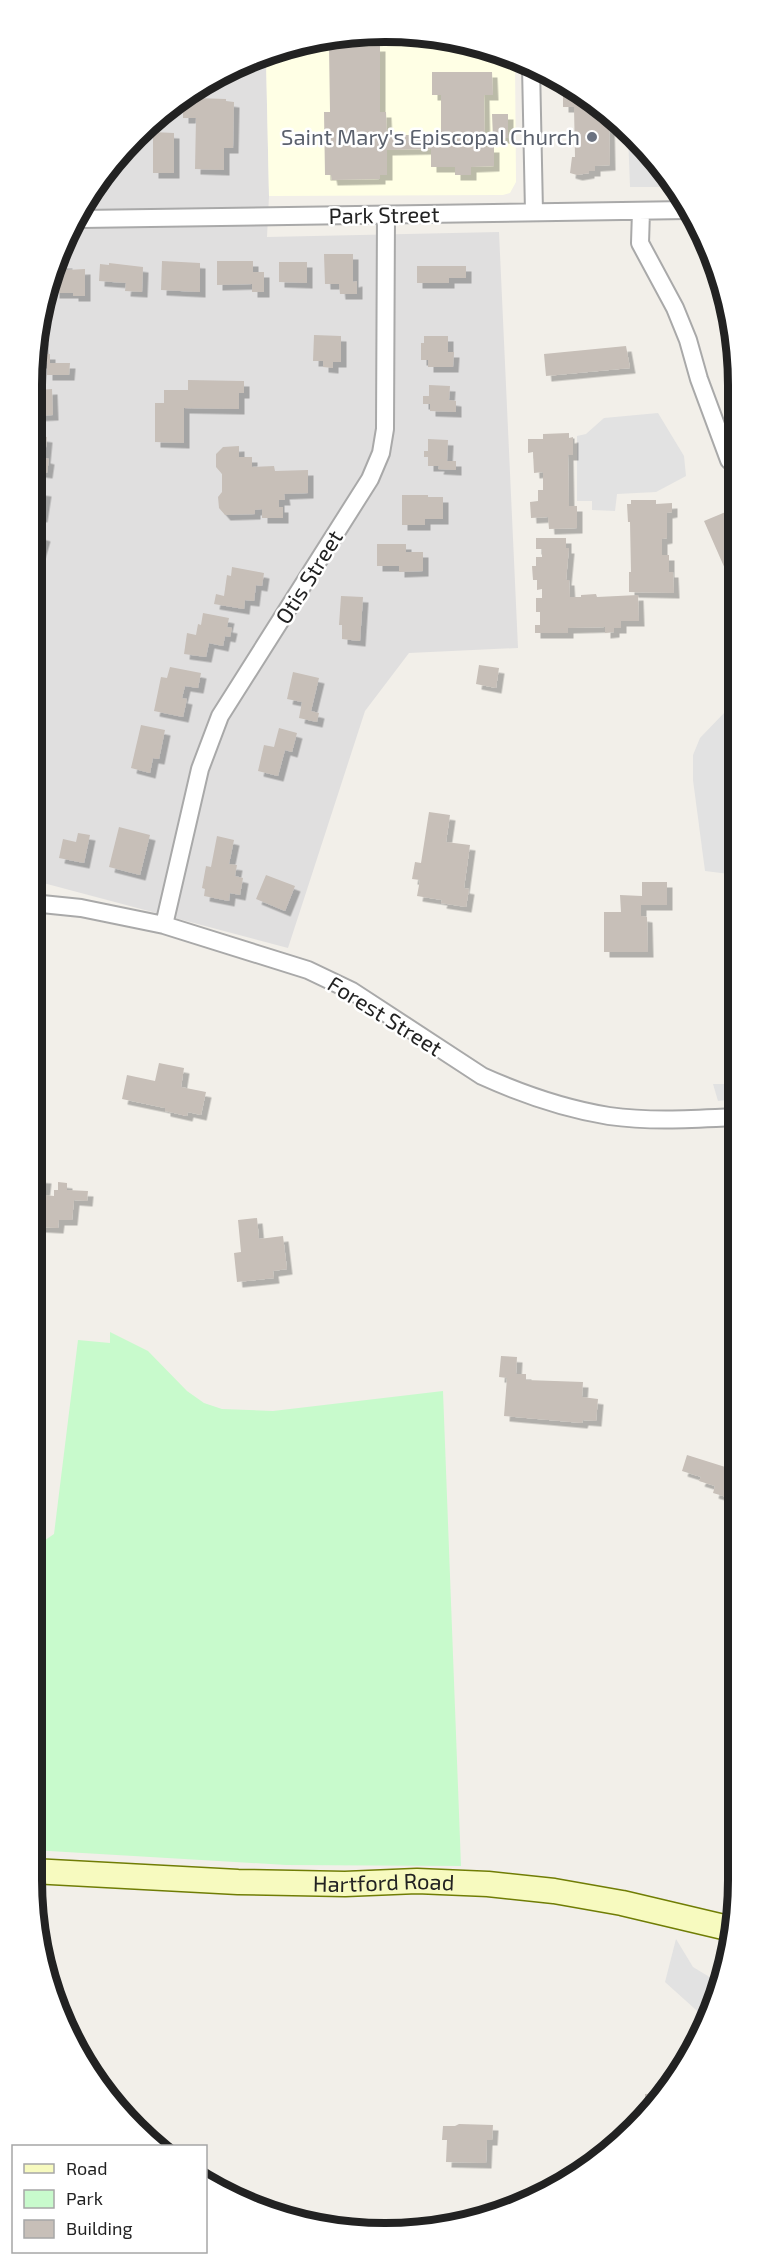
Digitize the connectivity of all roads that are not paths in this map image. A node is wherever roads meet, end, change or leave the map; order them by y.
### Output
1 (531, 75) edge
2 (680, 210) edge
3 (641, 211) junction
4 (534, 212) junction
5 (386, 214) junction
6 (85, 219) edge
7 (728, 457) edge
8 (42, 904) edge
9 (164, 925) junction
10 (728, 1118) edge
11 (42, 1872) edge
12 (725, 1927) edge

1 - 4 street
2 - 3 street, Park Street
3 - 4 street, Park Street
3 - 7 street
4 - 5 street, Park Street
5 - 6 street, Park Street
5 - 9 street, Otis Street
8 - 9 street, Forest Street
9 - 10 street, Forest Street
11 - 12 main road, Hartford Road

